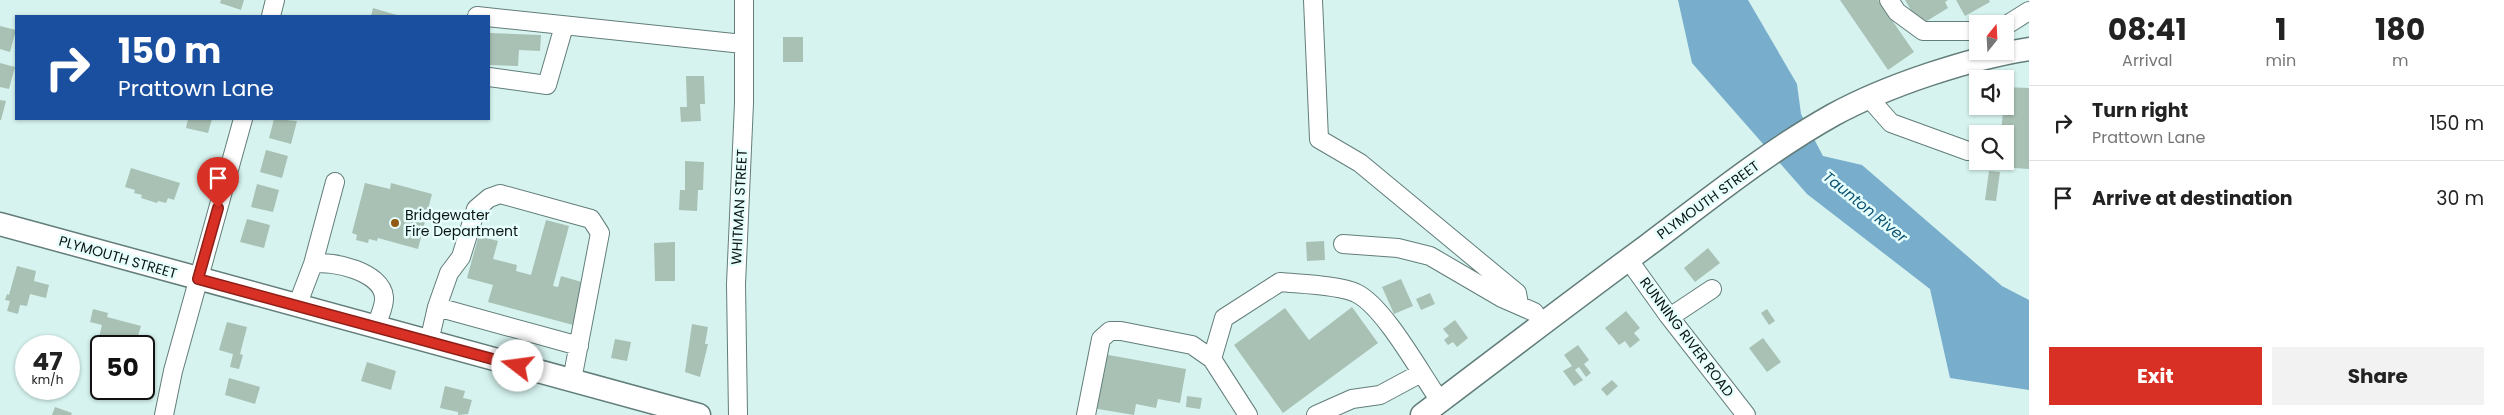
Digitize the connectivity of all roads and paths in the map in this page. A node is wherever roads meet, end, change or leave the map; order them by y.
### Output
1 (275, 0) edge
2 (744, 0) edge
3 (1313, 0) edge
4 (1889, 0) edge
5 (2029, 11) edge
6 (271, 15) edge
7 (490, 17) edge
8 (2014, 20) edge
9 (564, 26) junction
10 (1969, 31) edge
11 (743, 44) junction
12 (2029, 49) edge
13 (2014, 51) edge
14 (1976, 60) edge
15 (490, 77) edge
16 (1869, 98) junction
17 (243, 120) edge
18 (1968, 151) dead end
19 (335, 182) dead end
20 (0, 224) edge
21 (1343, 244) dead end
22 (1628, 259) junction
23 (313, 264) junction
24 (198, 279) junction
25 (1712, 289) dead end
26 (1519, 304) junction
27 (298, 306) junction
28 (437, 307) junction
29 (1670, 317) junction
30 (1542, 322) junction
31 (376, 328) junction
32 (429, 342) junction
33 (578, 346) junction
34 (1212, 359) junction
35 (1421, 373) junction
36 (572, 380) junction
37 (1440, 402) junction
38 (647, 408) edge
39 (164, 415) edge
40 (699, 415) edge
41 (738, 415) edge
42 (1086, 415) edge
43 (1248, 415) edge
44 (1316, 415) edge
45 (1422, 415) edge
46 (1746, 415) edge

1 - 6 street
2 - 11 street, WHITMAN STREET
3 - 26 street
4 - 10 street
5 - 8 street
7 - 9 street
9 - 11 street
9 - 15 street
11 - 41 street, WHITMAN STREET
12 - 13 main road, PLYMOUTH STREET
14 - 16 main road, PLYMOUTH STREET
16 - 18 street
16 - 22 main road, PLYMOUTH STREET
17 - 24 street
19 - 23 street
20 - 24 main road, PLYMOUTH STREET
21 - 26 street
22 - 29 street, RUNNING RIVER ROAD
22 - 30 main road, PLYMOUTH STREET
23 - 27 street
23 - 31 street
24 - 27 main road, PLYMOUTH STREET
24 - 39 street
25 - 29 street
26 - 30 street
27 - 31 main road, PLYMOUTH STREET
28 - 32 street
28 - 33 street
28 - 33 street
29 - 46 street, RUNNING RIVER ROAD
30 - 37 main road, PLYMOUTH STREET
31 - 32 main road, PLYMOUTH STREET
32 - 36 main road, PLYMOUTH STREET
33 - 36 street
34 - 35 street
34 - 42 street
34 - 43 street
35 - 37 street
35 - 44 street
36 - 38 main road, PLYMOUTH STREET
37 - 45 main road, PLYMOUTH STREET
38 - 40 main road, PLYMOUTH STREET

